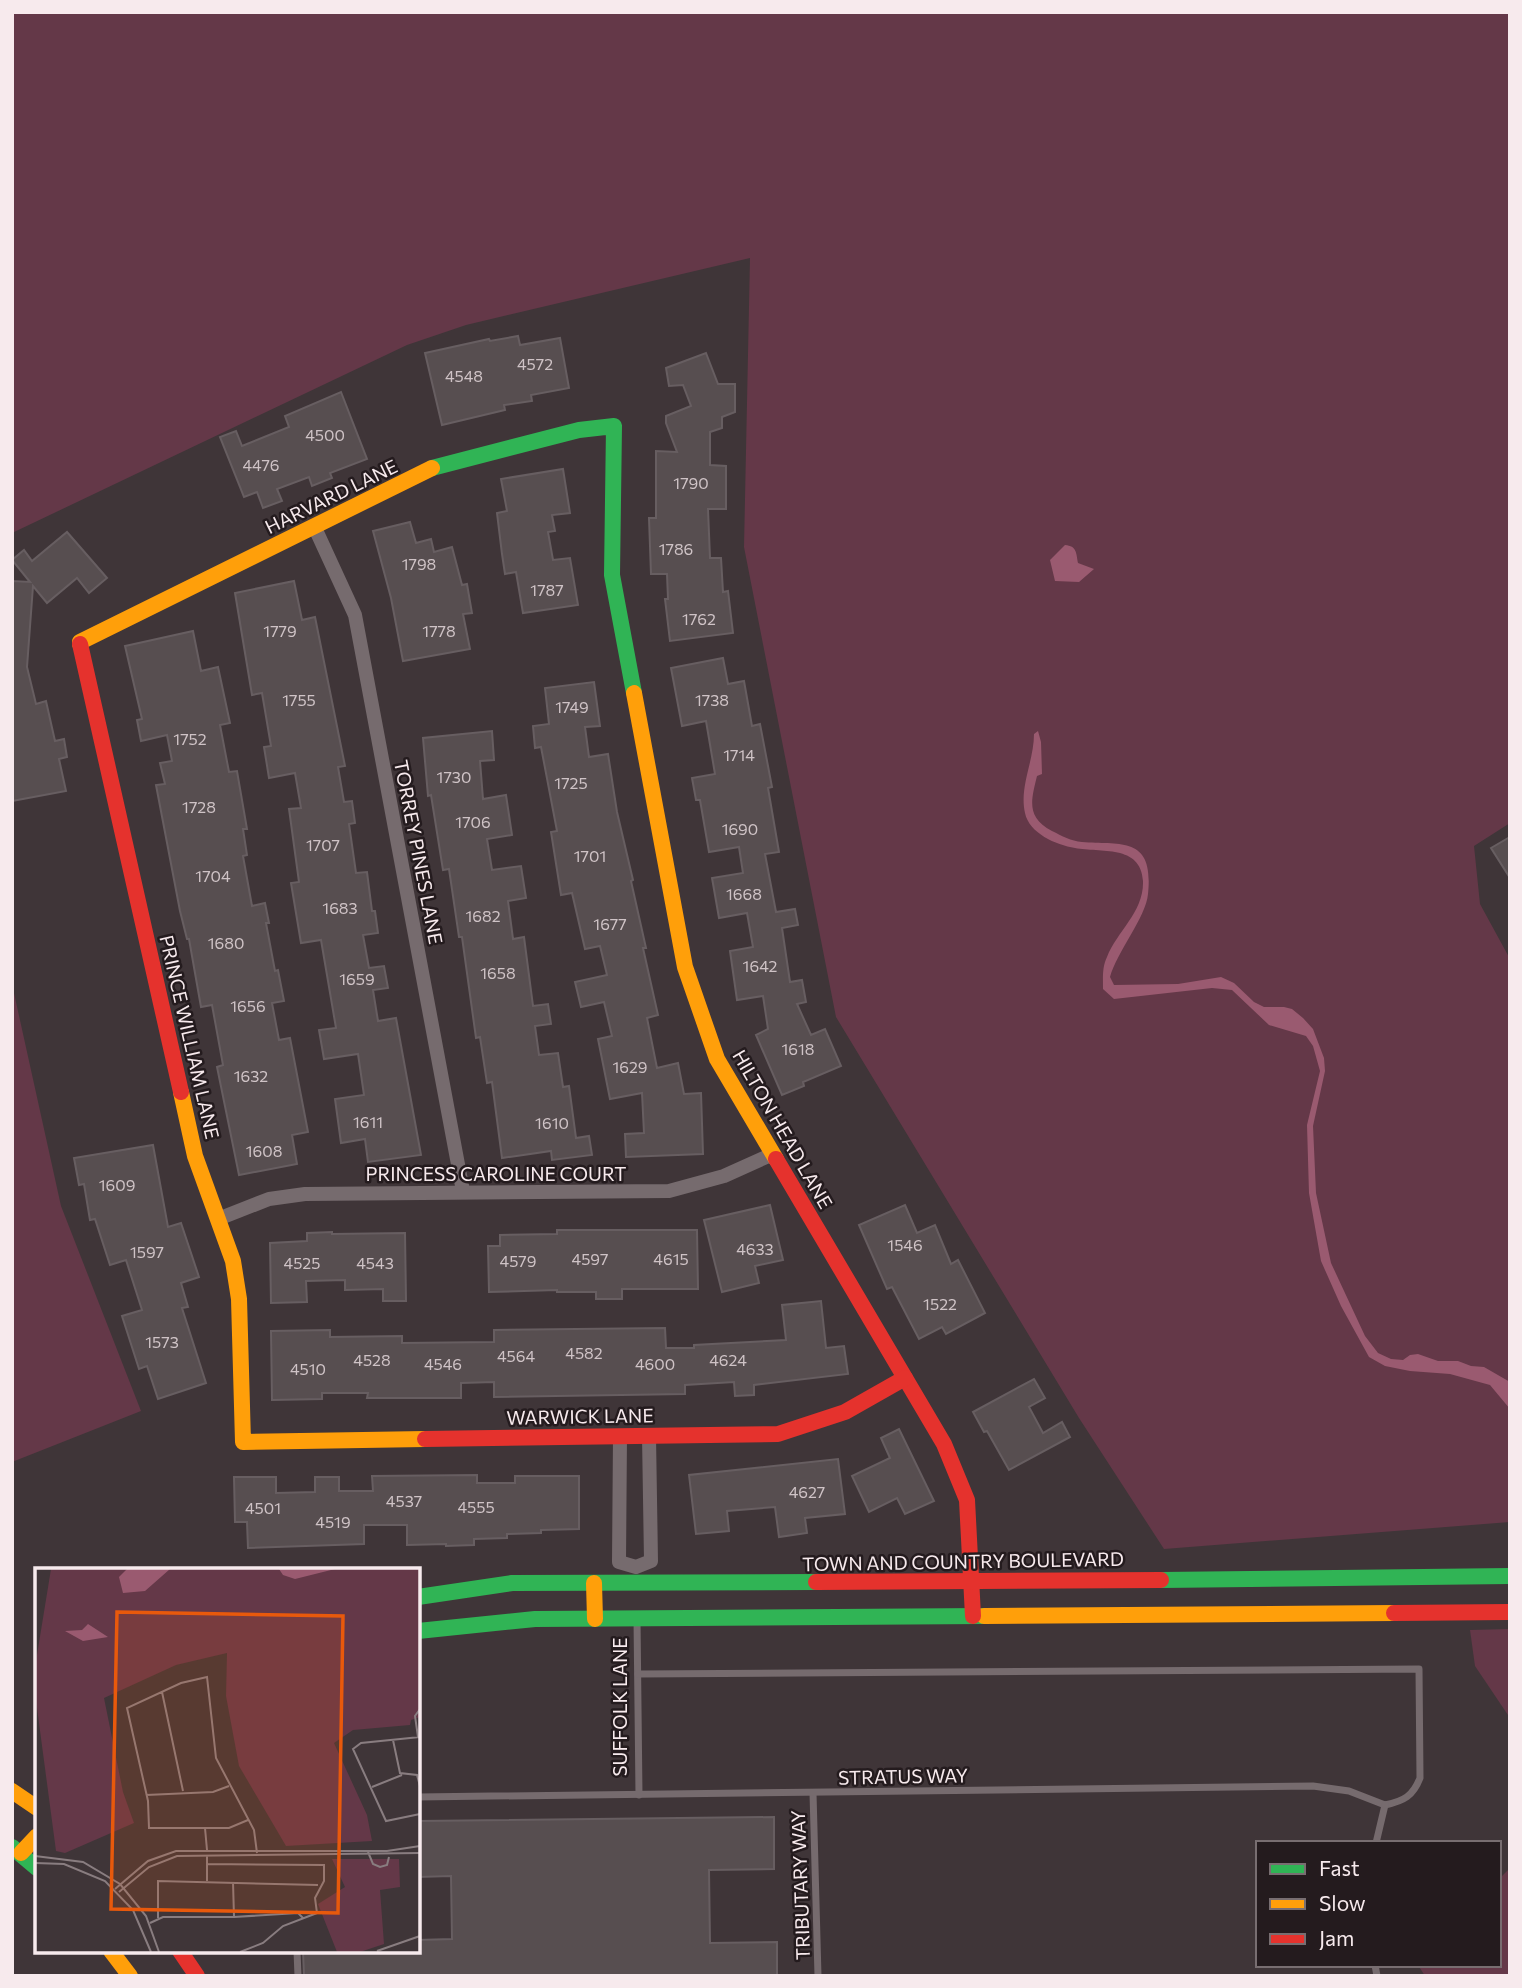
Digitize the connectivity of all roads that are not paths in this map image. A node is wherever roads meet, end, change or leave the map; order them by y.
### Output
1 (614, 426) joint
2 (315, 528) junction
3 (80, 642) joint
4 (773, 1154) junction
5 (463, 1191) junction
6 (218, 1219) junction
7 (905, 1378) junction
8 (620, 1436) junction
9 (649, 1436) junction
10 (243, 1442) joint
11 (636, 1575) junction
12 (1510, 1576) edge
13 (972, 1582) junction
14 (594, 1583) junction
15 (420, 1597) edge
16 (1510, 1612) edge
17 (973, 1616) junction
18 (594, 1619) junction
19 (637, 1619) junction
20 (420, 1632) edge
21 (638, 1674) junction
22 (12, 1791) edge
23 (813, 1793) junction
24 (639, 1795) junction
25 (420, 1797) edge
26 (1385, 1805) junction
27 (35, 1807) edge
28 (35, 1837) edge
29 (1376, 1841) edge
30 (16, 1850) edge
31 (35, 1866) edge
32 (113, 1953) edge
33 (181, 1953) edge
34 (297, 1953) edge
35 (130, 1976) edge
36 (197, 1976) edge
37 (298, 1976) edge
38 (818, 1976) edge

1 - 2 street, HARVARD LANE
1 - 4 street, HILTON HEAD LANE
2 - 3 street, HARVARD LANE
2 - 5 street, TORREY PINES LANE
3 - 6 street, PRINCE WILLIAM LANE
4 - 5 street, PRINCESS CAROLINE COURT
4 - 7 street, HILTON HEAD LANE
5 - 6 street, PRINCESS CAROLINE COURT
6 - 10 street, PRINCE WILLIAM LANE
7 - 9 street, WARWICK LANE
7 - 13 street, HILTON HEAD LANE
8 - 9 street, WARWICK LANE
8 - 10 street, WARWICK LANE
8 - 11 street
9 - 11 street
11 - 13 street, TOWN AND COUNTRY BOULEVARD
11 - 14 street, TOWN AND COUNTRY BOULEVARD
12 - 13 street, TOWN AND COUNTRY BOULEVARD
13 - 17 street, HILTON HEAD LANE
14 - 15 street, TOWN AND COUNTRY BOULEVARD
14 - 18 street
16 - 17 street
17 - 19 street
18 - 19 street
18 - 20 street
19 - 21 lane, SUFFOLK LANE
21 - 24 lane, SUFFOLK LANE
21 - 26 lane
22 - 27 street
23 - 24 lane, STRATUS WAY
23 - 26 lane, STRATUS WAY
23 - 38 lane, TRIBUTARY WAY
24 - 25 lane, STRATUS WAY
26 - 29 lane
28 - 30 street
30 - 31 street
32 - 35 street
33 - 36 street
34 - 37 lane

